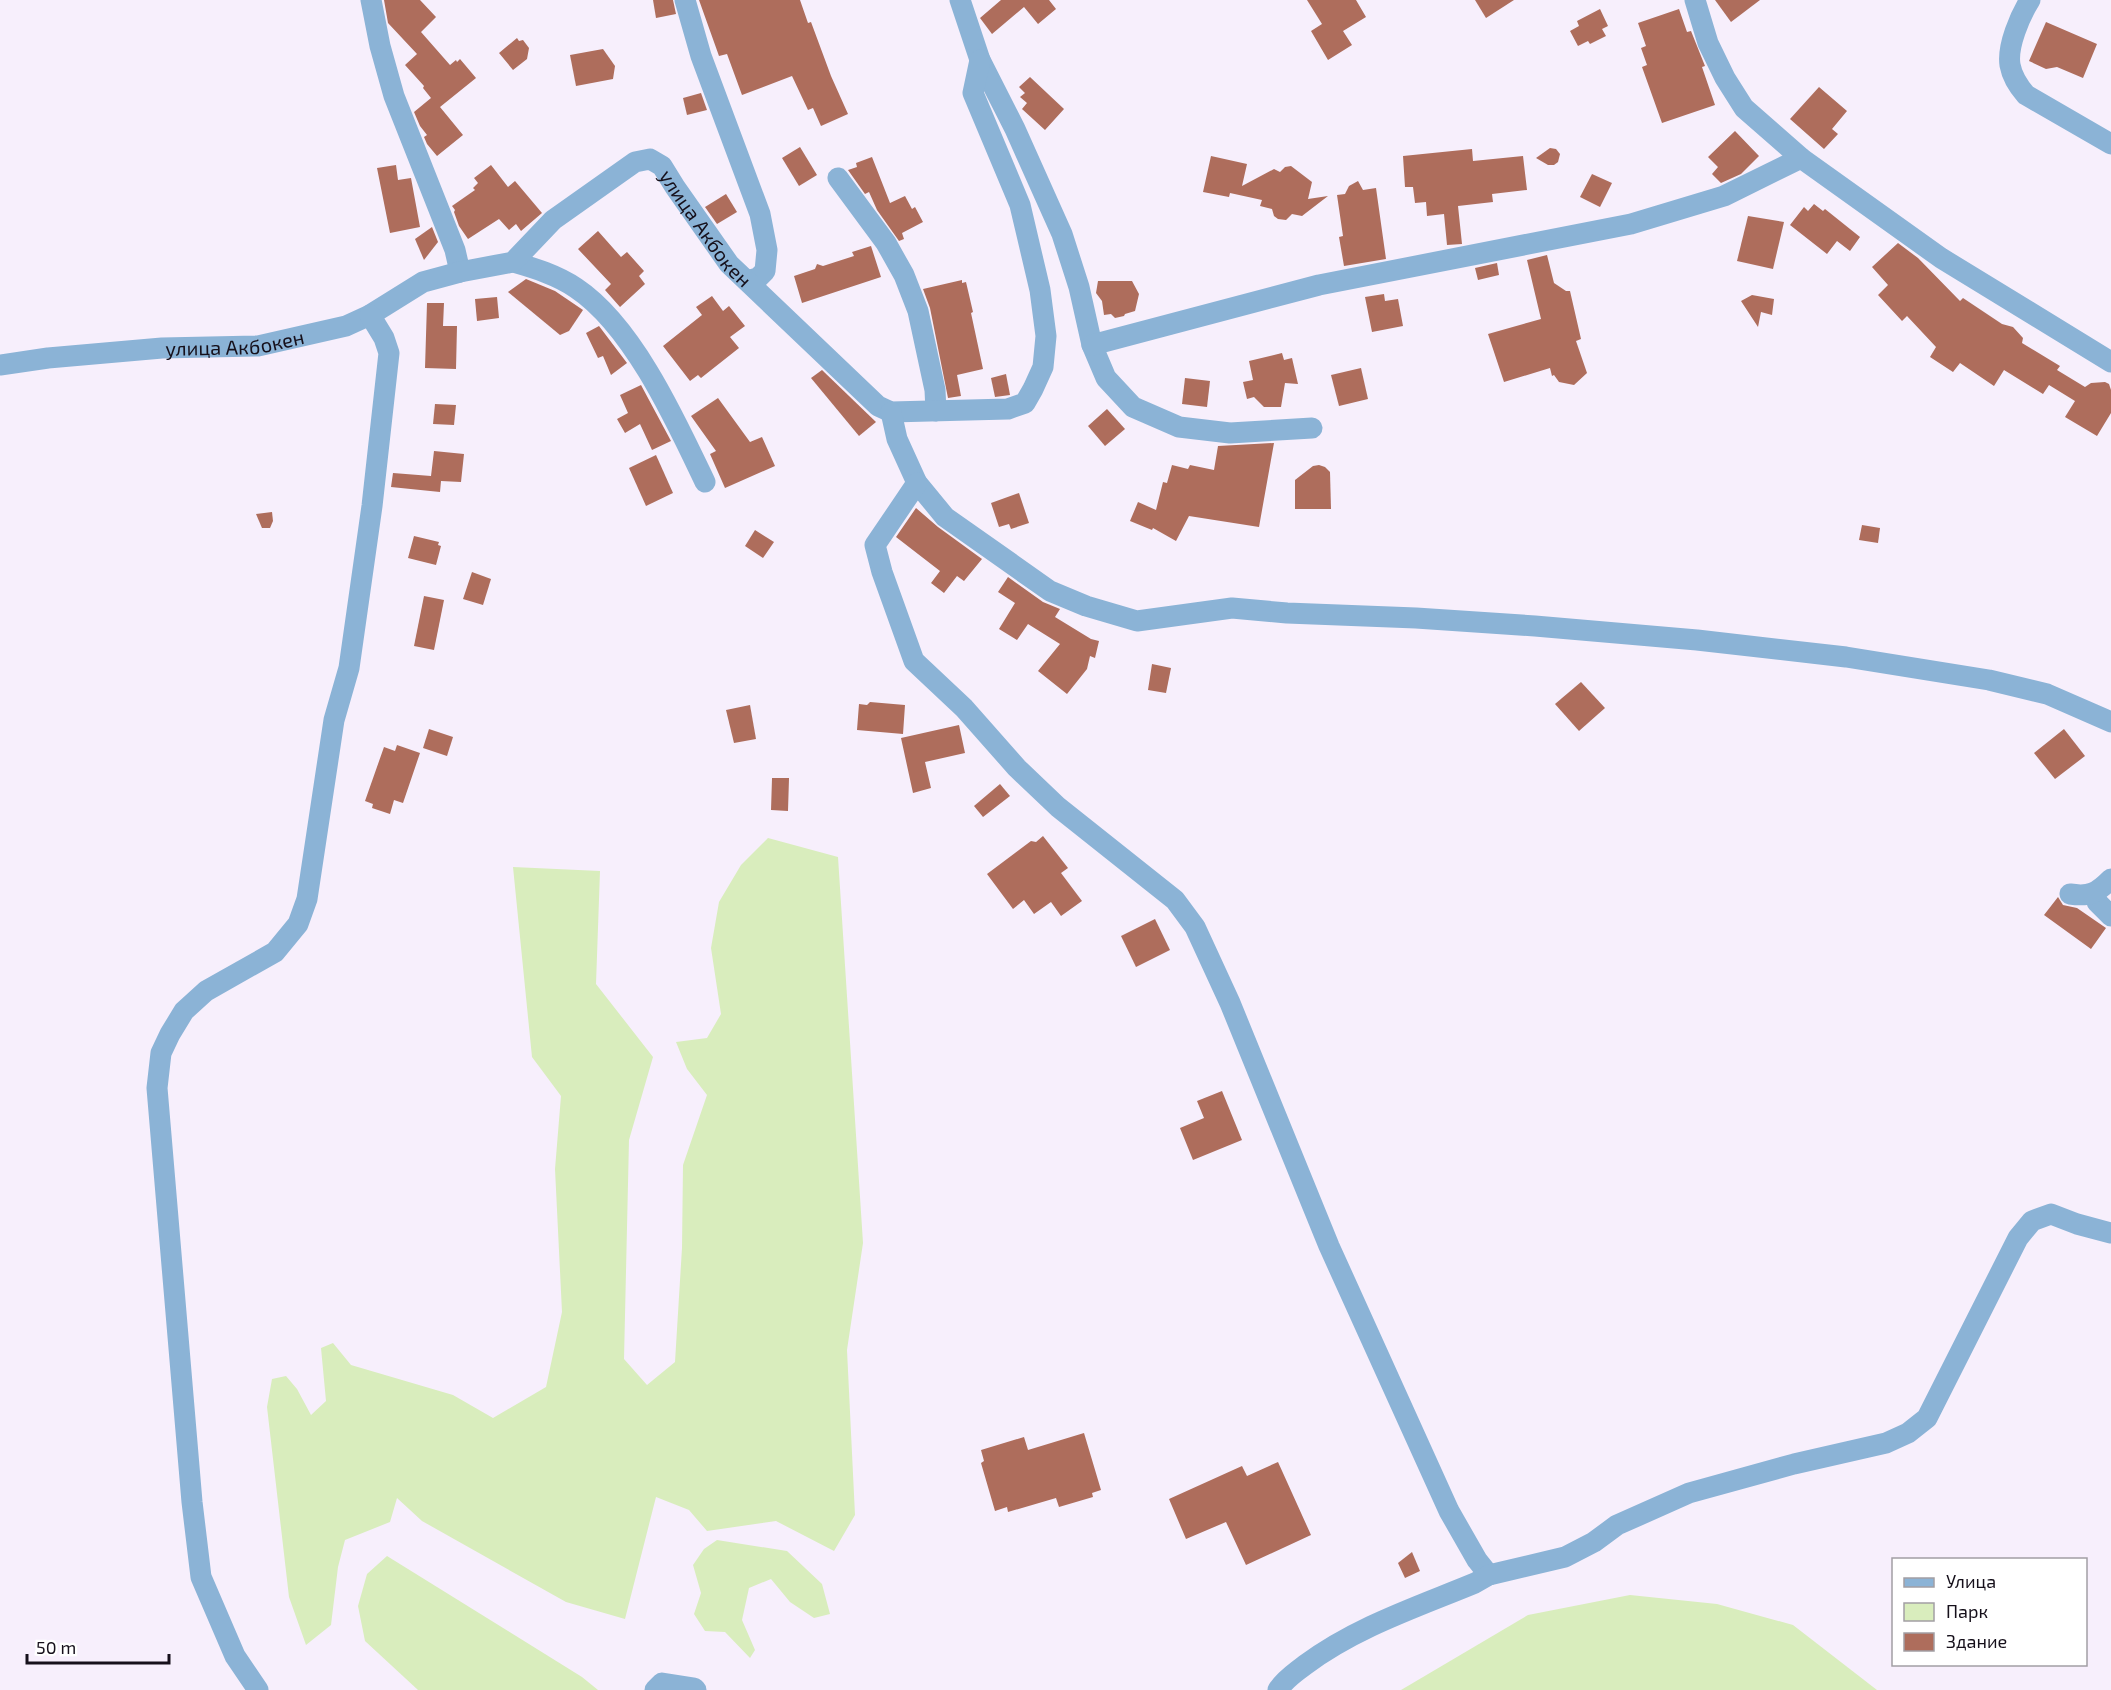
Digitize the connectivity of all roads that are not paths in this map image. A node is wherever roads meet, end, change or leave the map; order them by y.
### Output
1 (371, 0) edge
2 (686, 0) edge
3 (960, 0) edge
4 (1695, 0) edge
5 (2030, 0) edge
6 (980, 60) junction
7 (2111, 144) edge
8 (1801, 158) junction
9 (838, 178) dead end
10 (513, 262) junction
11 (460, 272) junction
12 (747, 281) junction
13 (370, 315) junction
14 (1092, 345) junction
15 (2111, 362) edge
16 (0, 364) edge
17 (936, 411) junction
18 (891, 412) junction
19 (1312, 428) dead end
20 (705, 482) dead end
21 (917, 483) junction
22 (2111, 722) edge
23 (2111, 879) edge
24 (2095, 893) junction
25 (2070, 894) dead end
26 (2111, 916) edge
27 (2111, 1233) edge
28 (1489, 1575) junction
29 (258, 1690) edge
30 (655, 1690) edge
31 (696, 1690) edge
32 (1278, 1690) edge

1 - 11 street
2 - 12 street
3 - 6 street
4 - 8 street
5 - 7 street
6 - 14 street
6 - 17 street
8 - 14 street
8 - 15 street
9 - 17 street
10 - 11 street, улица Акбокен
10 - 12 street, улица Акбокен
10 - 20 street
11 - 13 street, улица Акбокен
12 - 18 street, улица Акбокен
13 - 16 street, улица Акбокен
13 - 29 street
14 - 19 street
17 - 18 street
18 - 21 street
21 - 22 street
21 - 28 street
23 - 24 street
24 - 25 street
24 - 26 street
27 - 28 street
28 - 32 street
30 - 31 street

